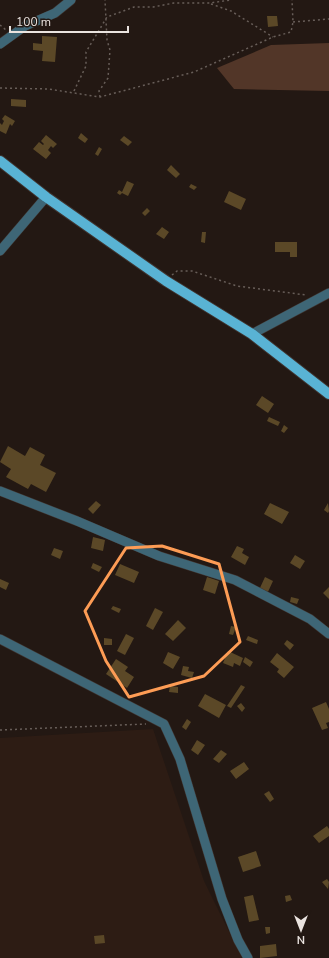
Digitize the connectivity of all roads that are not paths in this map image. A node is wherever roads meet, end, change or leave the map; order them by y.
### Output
1 (72, 0) edge
2 (0, 44) edge
3 (0, 161) edge
4 (46, 197) junction
5 (0, 252) edge
6 (329, 293) edge
7 (252, 334) junction
8 (329, 394) edge
9 (0, 491) edge
10 (329, 634) edge
11 (0, 639) edge
12 (248, 958) edge

1 - 2 street
3 - 4 main road
4 - 5 street
4 - 7 main road
6 - 7 street
7 - 8 main road
9 - 10 street
11 - 12 street

